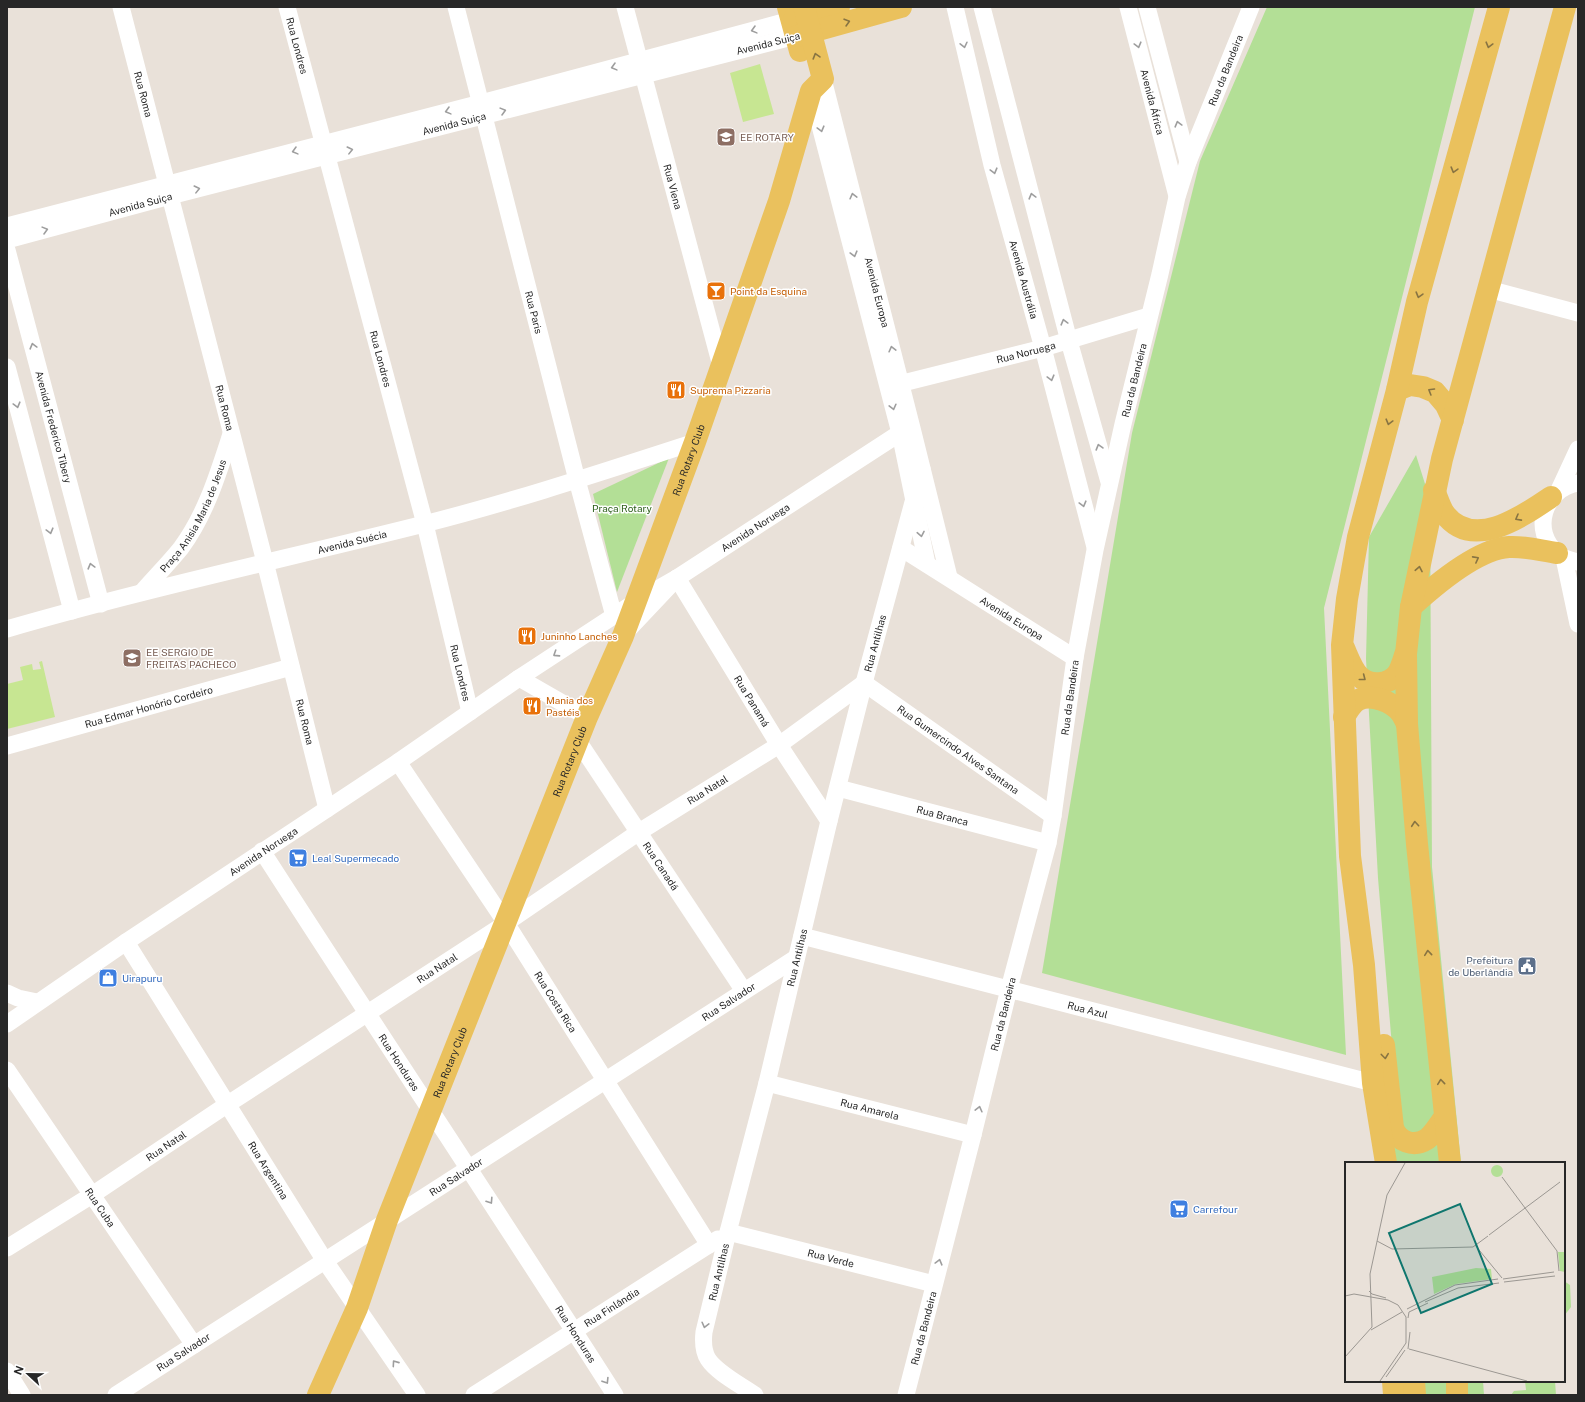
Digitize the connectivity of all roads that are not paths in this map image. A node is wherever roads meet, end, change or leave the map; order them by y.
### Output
1 (121, 7) edge
2 (287, 7) edge
3 (456, 7) edge
4 (625, 7) edge
5 (839, 7) edge
6 (901, 7) edge
7 (955, 7) edge
8 (982, 7) edge
9 (1128, 7) edge
10 (1147, 7) edge
11 (1251, 7) edge
12 (1499, 7) edge
13 (1564, 7) edge
14 (799, 20) edge
15 (641, 67) junction
16 (817, 85) junction
17 (482, 109) junction
18 (325, 150) junction
19 (1188, 162) junction
20 (169, 190) junction
21 (1177, 197) junction
22 (7, 226) edge
23 (7, 240) edge
24 (7, 250) edge
25 (1488, 289) junction
26 (1578, 313) edge
27 (1149, 316) junction
28 (1069, 341) junction
29 (1043, 348) junction
30 (721, 366) junction
31 (7, 367) edge
32 (894, 385) junction
33 (1397, 390) junction
34 (1453, 420) junction
35 (906, 430) junction
36 (231, 433) junction
37 (695, 442) junction
38 (1578, 449) edge
39 (922, 468) junction
40 (577, 480) junction
41 (1578, 483) edge
42 (1110, 485) junction
43 (1434, 490) junction
44 (1555, 494) junction
45 (914, 499) junction
46 (425, 524) junction
47 (902, 548) junction
48 (1096, 550) junction
49 (1566, 558) edge
50 (266, 562) junction
51 (927, 564) junction
52 (677, 578) junction
53 (949, 578) junction
54 (142, 592) junction
55 (635, 602) junction
56 (101, 604) junction
57 (1411, 607) junction
58 (72, 611) junction
59 (7, 614) edge
60 (30, 622) junction
61 (1578, 624) edge
62 (619, 626) junction
63 (7, 629) edge
64 (1342, 645) junction
65 (1406, 654) junction
66 (1075, 658) junction
67 (291, 667) junction
68 (519, 678) junction
69 (864, 683) junction
70 (470, 712) junction
71 (587, 717) junction
72 (1344, 717) junction
73 (1407, 724) junction
74 (578, 741) junction
75 (779, 745) junction
76 (7, 746) edge
77 (398, 762) junction
78 (838, 788) junction
79 (327, 809) junction
80 (1053, 816) junction
81 (829, 821) junction
82 (639, 832) junction
83 (1048, 842) junction
84 (262, 851) junction
85 (506, 923) junction
86 (802, 936) junction
87 (126, 942) junction
88 (796, 958) junction
89 (1364, 964) junction
90 (1009, 989) junction
91 (744, 991) junction
92 (7, 993) edge
93 (37, 1002) junction
94 (7, 1005) edge
95 (366, 1013) junction
96 (7, 1024) edge
97 (7, 1070) edge
98 (606, 1080) junction
99 (767, 1083) junction
100 (1373, 1084) junction
101 (228, 1104) junction
102 (431, 1110) junction
103 (1445, 1117) junction
104 (973, 1134) junction
105 (1386, 1161) edge
106 (1450, 1162) edge
107 (469, 1168) junction
108 (92, 1195) junction
109 (387, 1220) junction
110 (728, 1232) junction
111 (709, 1245) junction
112 (7, 1248) edge
113 (325, 1261) junction
114 (934, 1284) junction
115 (357, 1308) junction
116 (574, 1331) junction
117 (194, 1345) junction
118 (7, 1371) edge
119 (1392, 1382) edge
120 (1404, 1382) edge
121 (1414, 1382) edge
122 (1457, 1382) edge
123 (22, 1395) edge
124 (116, 1395) edge
125 (318, 1395) edge
126 (417, 1395) edge
127 (474, 1395) edge
128 (615, 1395) edge
129 (755, 1395) edge
130 (906, 1395) edge
131 (1394, 1395) edge
132 (1405, 1395) edge
133 (1415, 1395) edge
134 (1457, 1395) edge

1 - 20 street, Rua Roma
2 - 18 street, Rua Londres
3 - 17 street, Rua Paris
4 - 15 street, Rua Viena
5 - 14 main road, Avenida Suiça
14 -> 6 main road, Avenida Suiça
7 -> 29 street, Avenida Austrália
28 -> 8 street
9 -> 21 street, Avenida África
19 -> 10 street, Avenida África
11 - 19 street, Rua da Bandeira
12 -> 33 main road
13 - 25 main road
14 - 15 street, Avenida Suiça
14 - 16 main road, Avenida Europa
15 - 17 street, Avenida Suiça
15 - 30 street, Rua Viena
16 - 30 main road, Rua Rotary Club
16 - 32 street, Avenida Europa
17 - 18 street, Avenida Suiça
17 - 40 street, Rua Paris
18 - 20 street, Avenida Suiça
18 - 46 street, Rua Londres
19 - 21 street, Rua da Bandeira
20 - 22 street, Avenida Suiça
23 -> 20 street, Avenida Suiça
20 - 36 street, Rua Roma
21 - 27 street, Rua da Bandeira
56 -> 24 street, Avenida Frederico Tibery
25 - 26 street
25 - 34 main road
27 - 28 street, Rua Noruega
27 - 42 street, Rua da Bandeira
28 - 29 street, Rua Noruega
42 -> 28 street
29 - 32 street, Rua Noruega
29 -> 48 street, Avenida Austrália
30 - 37 main road, Rua Rotary Club
31 -> 58 street
32 - 35 street, Avenida Europa
34 -> 33 main road
33 -> 64 main road
34 - 43 main road
35 - 39 street, Avenida Europa
35 - 45 street, Avenida Europa
35 - 52 street, Avenida Noruega
36 - 50 street, Rua Roma
36 - 54 street, Praça Anisia Maria de Jesus
37 - 40 street, Avenida Suécia
37 - 55 main road, Rua Rotary Club
38 - 44 street
39 - 45 street, Rua Antilhas
39 - 53 street, Avenida Europa
40 - 46 street, Avenida Suécia
40 - 62 street, Rua Paris
41 - 44 street
42 - 48 street, Rua da Bandeira
44 -> 43 main road
57 -> 43 main road
44 - 49 street
45 - 47 street, Rua Antilhas
45 -> 51 street, Avenida Europa
46 - 50 street, Avenida Suécia
46 - 70 street, Rua Londres
47 - 51 street, Avenida Europa
47 - 69 street, Rua Antilhas
48 - 66 street, Rua da Bandeira
57 -> 49 main road
49 - 61 street
50 - 54 street, Avenida Suécia
50 - 67 street, Rua Roma
51 - 53 street, Avenida Europa
52 - 55 street
52 - 62 street, Avenida Noruega
52 - 75 street, Rua Panamá
53 - 66 street, Avenida Europa
54 - 56 street, Avenida Suécia
55 - 62 main road, Rua Rotary Club
56 - 58 street, Avenida Suécia
57 - 65 main road
58 - 60 street, Avenida Suécia
59 - 60 street
60 - 63 street, Avenida Suécia
62 -> 68 street, Avenida Noruega
62 - 71 main road, Rua Rotary Club
64 -> 65 main road
64 - 72 main road
65 - 73 main road
66 - 80 street, Rua da Bandeira
67 - 76 street, Rua Edmar Honório Cordeiro
67 - 79 street, Rua Roma
68 - 70 street, Avenida Noruega
68 - 71 street
69 - 75 street, Rua Natal
69 - 78 street, Rua Antilhas
69 - 80 street, Rua Gumercindo Alves Santana
70 - 77 street, Avenida Noruega
71 - 74 main road, Rua Rotary Club
72 - 73 main road
72 - 89 main road
103 -> 73 main road
74 - 82 street, Rua Canadá
74 - 85 main road, Rua Rotary Club
75 - 81 street, Rua Panamá
75 - 82 street, Rua Natal
77 - 79 street, Avenida Noruega
77 - 85 street, Rua Costa Rica
78 - 81 street, Rua Antilhas
78 - 83 street, Rua Branca
79 - 84 street, Avenida Noruega
80 - 83 street, Rua da Bandeira
81 - 86 street, Rua Antilhas
82 - 85 street, Rua Natal
82 - 91 street, Rua Canadá
83 - 90 street, Rua da Bandeira
84 - 87 street, Avenida Noruega
84 - 95 street, Rua Honduras
85 - 95 street, Rua Natal
85 - 98 street, Rua Costa Rica
85 - 102 main road, Rua Rotary Club
86 - 88 street, Rua Antilhas
86 - 90 street, Rua Azul
87 - 93 street, Avenida Noruega
87 - 101 street, Rua Argentina
88 - 91 street, Rua Salvador
88 - 99 street, Rua Antilhas
89 - 100 main road
89 -> 103 main road
90 - 100 street, Rua Azul
104 -> 90 street, Rua da Bandeira
91 - 98 street, Rua Salvador
92 - 93 street
93 - 96 street, Avenida Noruega
94 - 96 street
95 - 101 street, Rua Natal
95 - 102 street, Rua Honduras
97 - 108 street, Rua Cuba
98 - 107 street, Rua Salvador
98 - 111 street, Rua Costa Rica
99 - 104 street, Rua Amarela
99 - 110 street, Rua Antilhas
100 - 105 main road
101 - 108 street, Rua Natal
101 - 113 street, Rua Argentina
102 - 107 street, Rua Honduras
102 - 109 main road, Rua Rotary Club
103 - 106 main road
114 -> 104 street, Rua da Bandeira
107 - 109 street, Rua Salvador
107 -> 116 street, Rua Honduras
108 - 112 street, Rua Natal
108 - 117 street, Rua Cuba
109 - 113 street, Rua Salvador
109 - 115 main road, Rua Rotary Club
110 - 111 street, Rua Finlândia
110 - 114 street, Rua Verde
110 -> 129 street, Rua Antilhas
111 - 116 street, Rua Finlândia
113 - 115 street, Rua Argentina
113 - 117 street, Rua Salvador
114 - 130 street, Rua da Bandeira
115 - 125 main road, Rua Rotary Club
126 -> 115 street, Rua Argentina
116 - 127 street, Rua Finlândia
116 -> 128 street, Rua Honduras
117 - 124 street, Rua Salvador
118 - 123 street
119 - 131 main road
120 - 132 main road
121 - 133 main road
122 - 134 main road

